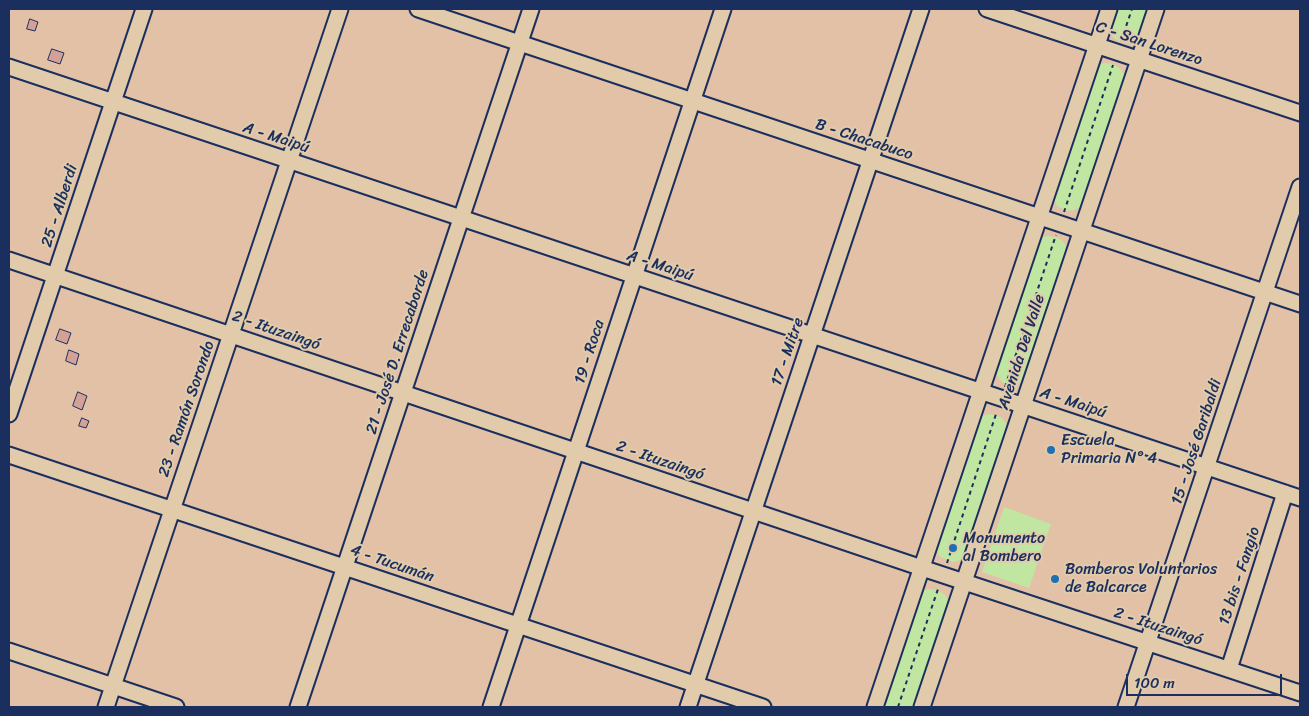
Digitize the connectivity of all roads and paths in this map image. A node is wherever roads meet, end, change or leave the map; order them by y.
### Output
1 (144, 9) edge
2 (340, 9) edge
3 (418, 9) edge
4 (531, 9) edge
5 (723, 9) edge
6 (921, 9) edge
7 (987, 9) edge
8 (1132, 9) edge
9 (1156, 9) edge
10 (1107, 15) edge
11 (1146, 36) junction
12 (520, 43) junction
13 (1096, 45) junction
14 (1118, 51) junction
15 (1139, 59) junction
16 (9, 67) edge
17 (692, 101) junction
18 (113, 102) junction
19 (1300, 113) edge
20 (289, 160) junction
21 (871, 160) junction
22 (1300, 187) edge
23 (1039, 216) junction
24 (461, 218) junction
25 (1060, 226) junction
26 (1081, 231) junction
27 (1032, 240) junction
28 (1073, 255) junction
29 (9, 260) edge
30 (55, 275) junction
31 (634, 276) junction
32 (1265, 292) junction
33 (1300, 304) edge
34 (231, 335) junction
35 (812, 335) junction
36 (989, 366) junction
37 (1031, 381) junction
38 (981, 391) junction
39 (403, 393) junction
40 (1002, 396) junction
41 (1023, 405) junction
42 (9, 414) edge
43 (576, 451) junction
44 (9, 454) edge
45 (1207, 467) junction
46 (1285, 493) junction
47 (1300, 498) edge
48 (172, 509) junction
49 (753, 511) junction
50 (345, 567) junction
51 (922, 568) junction
52 (943, 574) junction
53 (964, 582) junction
54 (518, 625) junction
55 (1148, 643) junction
56 (9, 651) edge
57 (1229, 669) junction
58 (695, 684) junction
59 (113, 686) junction
60 (1300, 693) edge
61 (106, 707) edge
62 (176, 707) edge
63 (298, 707) edge
64 (490, 707) edge
65 (688, 707) edge
66 (763, 707) edge
67 (875, 707) edge
68 (898, 707) edge
69 (922, 707) edge
70 (1126, 707) edge

1 - 18 street, 25 - Alberdi
2 - 20 street, 23 - Ramón Sorondo
3 - 12 street, B - Chacabuco
4 - 12 street, 21 - José D. Errecaborde
5 - 17 street, 19 - Roca
6 - 21 street, 17 - Mitre
7 - 13 street, C - San Lorenzo
8 - 14 path
9 - 11 street, Avenida Del Valle
10 - 13 street, Avenida Del Valle
10 - 14 street
11 - 14 street
11 - 15 street, Avenida Del Valle
12 - 17 street, B - Chacabuco
12 - 24 street, 21 - José D. Errecaborde
13 - 14 street, C - San Lorenzo
13 - 23 street, Avenida Del Valle
14 - 15 street, C - San Lorenzo
14 - 25 path
15 - 19 street, C - San Lorenzo
15 - 26 street, Avenida Del Valle
16 - 18 street, A - Maipú
17 - 21 street, B - Chacabuco
17 - 31 street, 19 - Roca
18 - 20 street, A - Maipú
18 - 30 street, 25 - Alberdi
20 - 24 street, A - Maipú
20 - 34 street, 23 - Ramón Sorondo
21 - 23 street, B - Chacabuco
21 - 35 street, 17 - Mitre
22 - 32 street, 15 - José Garibaldi
23 - 25 street, B - Chacabuco
23 - 27 street, Avenida Del Valle
24 - 31 street, A - Maipú
24 - 39 street, 21 - José D. Errecaborde
25 - 26 street, B - Chacabuco
25 - 27 street
25 - 28 street
25 - 40 path
26 - 28 street, Avenida Del Valle
26 - 32 street, B - Chacabuco
27 - 36 street, Avenida Del Valle
28 - 37 street, Avenida Del Valle
29 - 30 street, 2 - Ituzaingó
30 - 34 street, 2 - Ituzaingó
30 - 42 street, 25 - Alberdi
31 - 35 street, A - Maipú
31 - 43 street, 19 - Roca
32 - 33 street, B - Chacabuco
32 - 45 street, 15 - José Garibaldi
34 - 39 street, 2 - Ituzaingó
34 - 48 street, 23 - Ramón Sorondo
35 - 38 street, A - Maipú
35 - 49 street, 17 - Mitre
36 - 38 street, Avenida Del Valle
36 - 40 street
37 - 40 street
37 - 41 street, Avenida Del Valle
38 - 40 street, A - Maipú
38 - 51 street, Avenida Del Valle
39 - 43 street, 2 - Ituzaingó
39 - 50 street, 21 - José D. Errecaborde
40 - 41 street, A - Maipú
40 - 52 path
41 - 45 street, A - Maipú
41 - 53 street, Avenida Del Valle
43 - 49 street, 2 - Ituzaingó
43 - 54 street, 19 - Roca
44 - 48 street, 4 - Tucumán
45 - 46 street, A - Maipú
45 - 55 street, 15 - José Garibaldi
46 - 47 street, A - Maipú
46 - 57 street, 13 bis - Fangio
48 - 50 street, 4 - Tucumán
48 - 59 street, 23 - Ramón Sorondo
49 - 51 street, 2 - Ituzaingó
49 - 58 street, 17 - Mitre
50 - 54 street, 4 - Tucumán
50 - 63 street, 21 - José D. Errecaborde
51 - 52 street, 2 - Ituzaingó
51 - 67 street, Avenida Del Valle
52 - 53 street, 2 - Ituzaingó
52 - 68 path
53 - 55 street, 2 - Ituzaingó
53 - 69 street, Avenida Del Valle
54 - 58 street, 4 - Tucumán
54 - 64 street, 19 - Roca
55 - 57 street, 2 - Ituzaingó
55 - 70 street, 15 - José Garibaldi
56 - 59 street
57 - 60 street, 2 - Ituzaingó
58 - 65 street, 17 - Mitre
58 - 66 street, 4 - Tucumán
59 - 61 street, 23 - Ramón Sorondo
59 - 62 street

